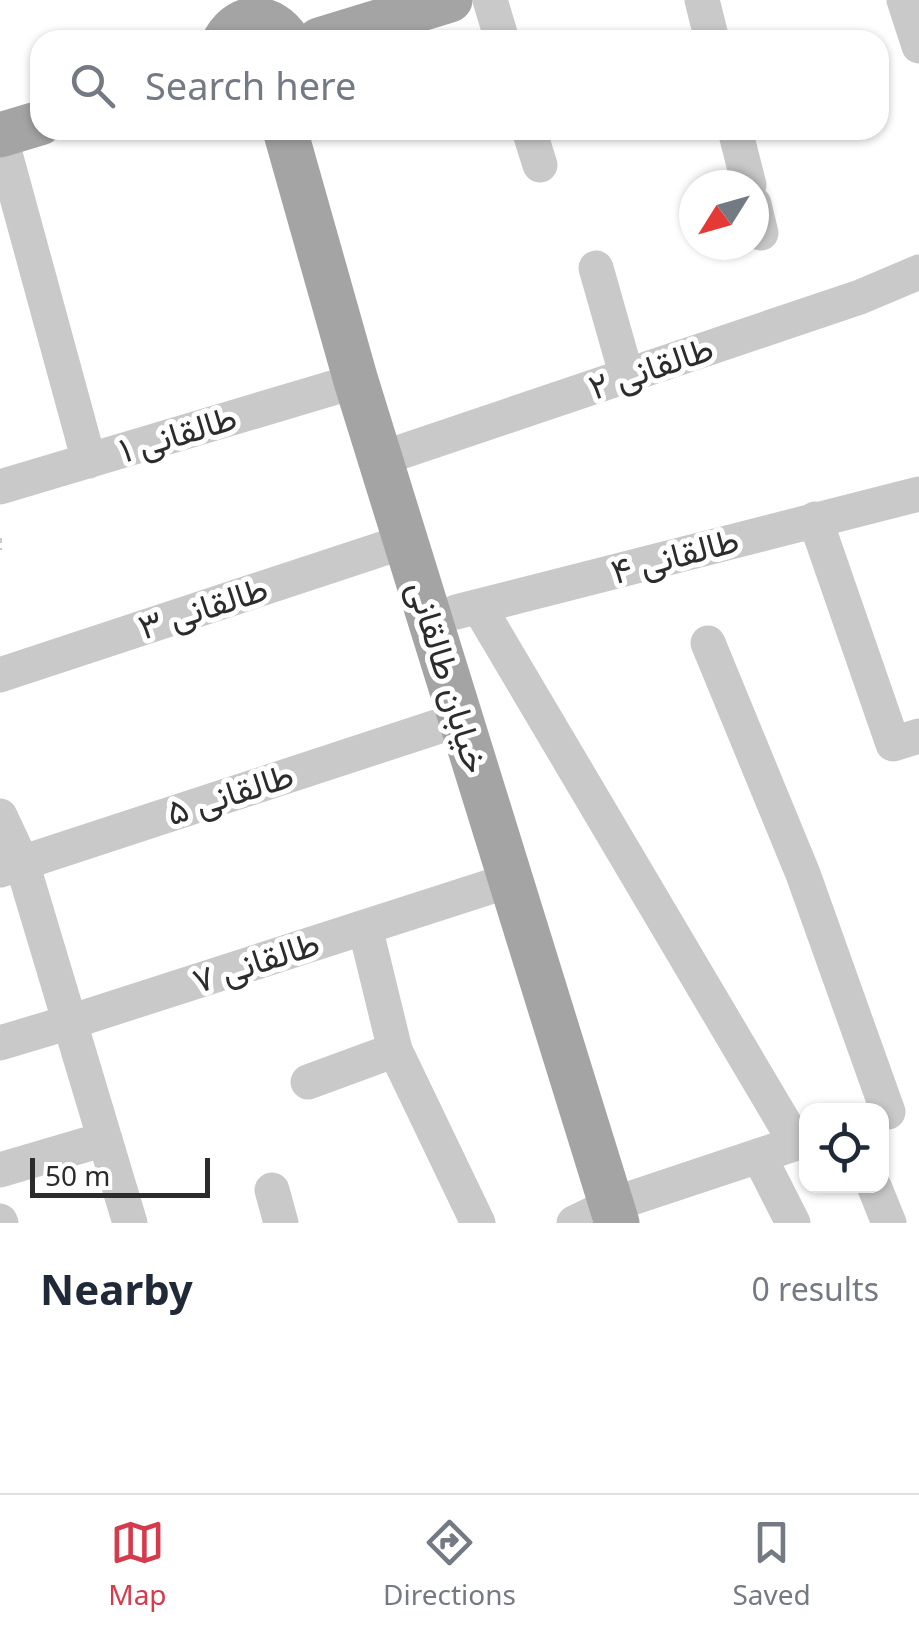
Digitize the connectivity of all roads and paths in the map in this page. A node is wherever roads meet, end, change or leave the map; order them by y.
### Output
1 (450, 0) edge
2 (490, 0) edge
3 (702, 0) edge
4 (904, 0) edge
5 (236, 21) edge
6 (281, 30) edge
7 (352, 30) edge
8 (499, 30) edge
9 (710, 30) edge
10 (919, 46) edge
11 (30, 126) edge
12 (0, 136) edge
13 (288, 140) edge
14 (532, 140) edge
15 (738, 140) edge
16 (540, 165) dead end
17 (745, 170) edge
18 (596, 268) dead end
19 (919, 272) edge
20 (627, 377) junction
21 (356, 381) junction
22 (380, 459) junction
23 (89, 461) junction
24 (0, 487) edge
25 (919, 494) edge
26 (815, 519) junction
27 (0, 538) edge
28 (406, 541) junction
29 (0, 550) edge
30 (478, 607) junction
31 (431, 619) junction
32 (708, 643) dead end
33 (0, 675) edge
34 (460, 718) junction
35 (919, 736) edge
36 (0, 816) edge
37 (11, 867) edge
38 (510, 880) junction
39 (365, 927) junction
40 (70, 1022) junction
41 (0, 1043) edge
42 (395, 1050) junction
43 (308, 1082) dead end
44 (896, 1109) edge
45 (799, 1138) edge
46 (105, 1139) junction
47 (799, 1142) edge
48 (759, 1156) junction
49 (0, 1170) edge
50 (877, 1193) edge
51 (601, 1217) edge
52 (130, 1223) edge
53 (478, 1223) edge
54 (793, 1223) edge
55 (889, 1223) edge

1 - 7 main road
2 - 8 street
3 - 9 street
4 - 10 street
5 - 6 main road
11 - 12 main road
12 - 23 street
13 - 21 main road, خیابان طالقانی
14 - 16 street
15 - 17 street
18 - 20 street
19 - 20 street, طالقانی ۲
20 - 22 street, طالقانی ۲
21 - 22 main road, خیابان طالقانی
21 - 23 street, طالقانی ۱
22 - 28 main road, خیابان طالقانی
23 - 24 street, طالقانی ۱
25 - 26 street, طالقانی ۴
26 - 30 street, طالقانی ۴
26 - 35 street
27 - 29 path
28 - 31 main road, خیابان طالقانی
28 - 33 street, طالقانی ۳
30 - 31 street, طالقانی ۴
30 - 45 street
31 - 34 main road, خیابان طالقانی
32 - 44 street
34 - 37 street, طالقانی ۵
34 - 38 main road, خیابان طالقانی
36 - 37 street
37 - 40 street
38 - 39 street, طالقانی ۷
38 - 51 main road, خیابان طالقانی
39 - 40 street, طالقانی ۷
39 - 42 street
40 - 41 street, طالقانی ۷
40 - 46 street
42 - 43 street
42 - 53 street
46 - 49 street
46 - 52 street
47 - 48 street
48 - 51 street
48 - 54 street
50 - 55 street

